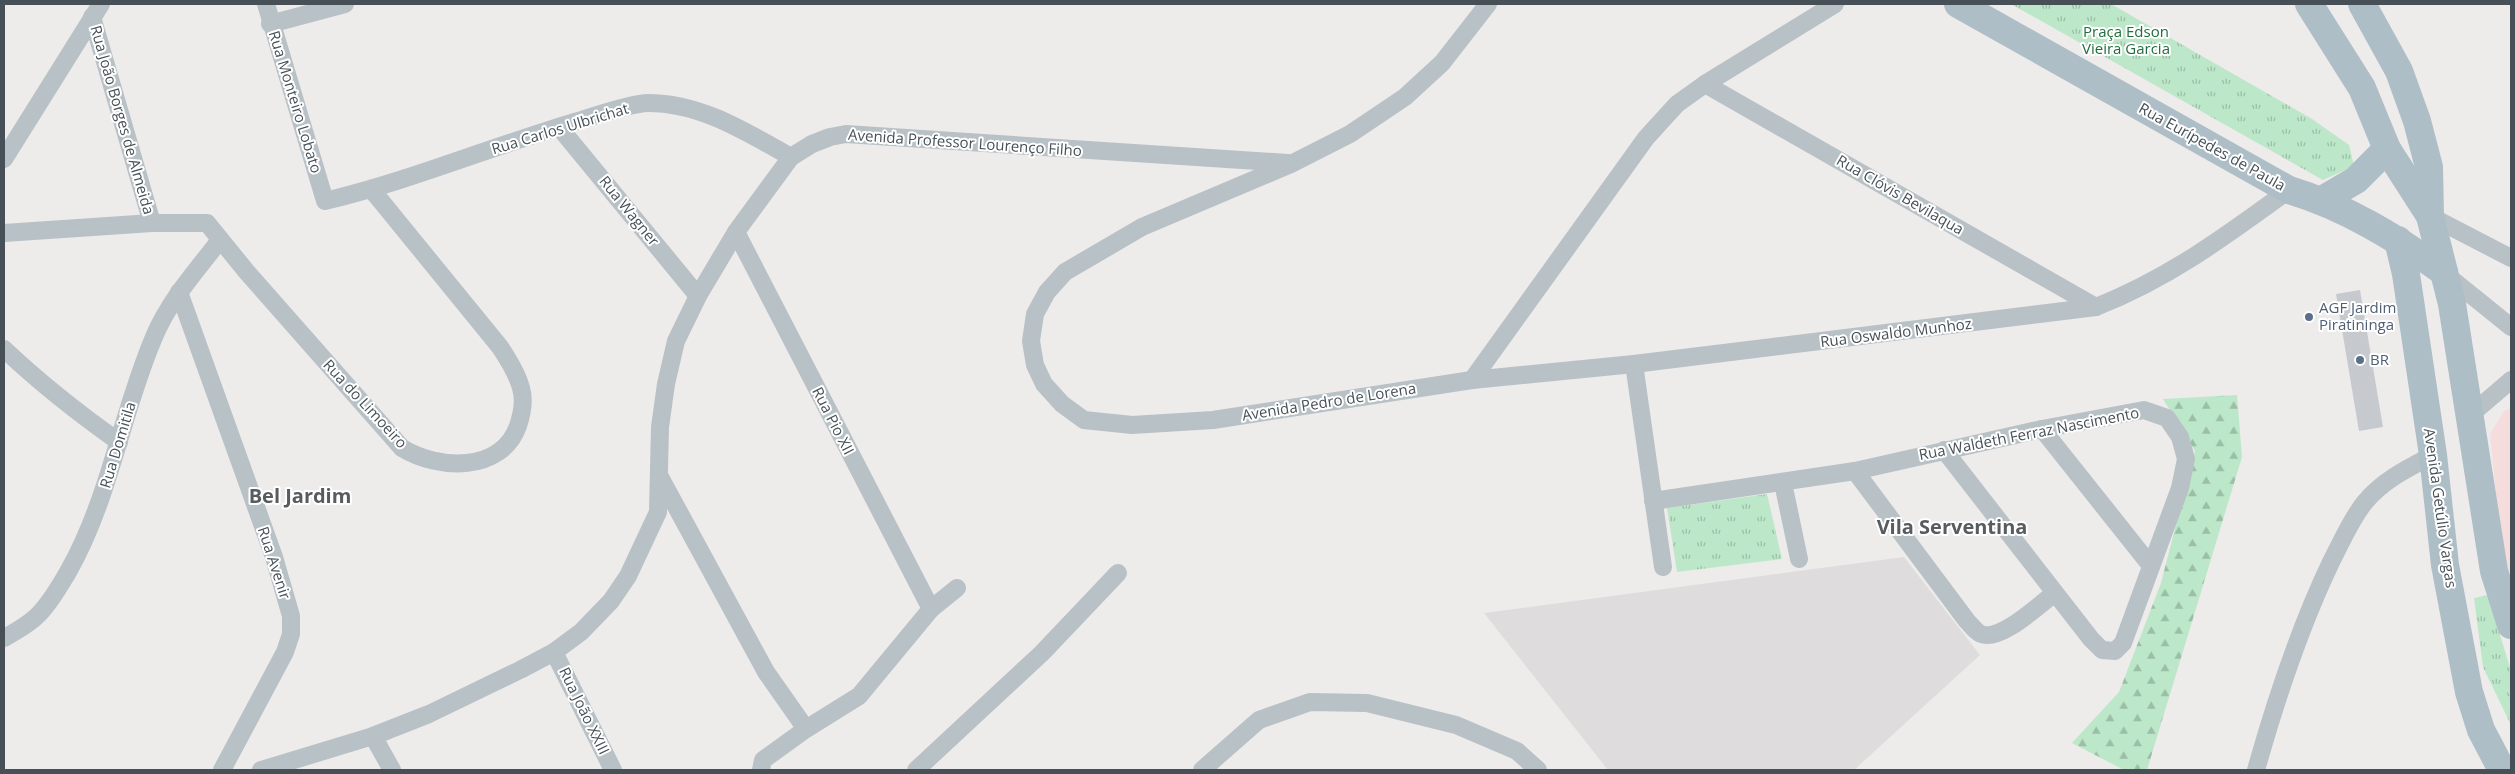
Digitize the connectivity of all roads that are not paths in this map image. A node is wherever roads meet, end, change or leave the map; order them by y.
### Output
1 (266, 4) edge
2 (345, 4) edge
3 (1488, 4) edge
4 (1835, 4) edge
5 (1958, 4) edge
6 (2309, 4) edge
7 (2362, 4) edge
8 (96, 10) edge
9 (270, 24) junction
10 (1705, 84) junction
11 (559, 127) junction
12 (2388, 149) junction
13 (791, 157) junction
14 (4, 159) edge
15 (1291, 164) junction
16 (372, 190) junction
17 (2289, 190) junction
18 (2322, 200) junction
19 (325, 201) joint
20 (2430, 216) junction
21 (152, 223) junction
22 (736, 232) junction
23 (4, 234) edge
24 (220, 240) junction
25 (2398, 240) junction
26 (2511, 258) edge
27 (2444, 272) junction
28 (179, 292) junction
29 (698, 296) junction
30 (2096, 307) junction
31 (2511, 327) edge
32 (4, 349) edge
33 (1634, 364) junction
34 (1472, 380) junction
35 (2510, 382) edge
36 (2470, 416) junction
37 (2042, 429) junction
38 (119, 442) junction
39 (1944, 450) junction
40 (2433, 454) junction
41 (1855, 471) junction
42 (660, 476) junction
43 (1783, 483) junction
44 (1654, 501) junction
45 (1799, 559) dead end
46 (2151, 566) junction
47 (1663, 567) dead end
48 (1118, 574) dead end
49 (957, 588) dead end
50 (2054, 594) junction
51 (931, 609) junction
52 (2511, 625) edge
53 (4, 638) edge
54 (554, 652) junction
55 (806, 729) junction
56 (373, 736) junction
57 (222, 770) edge
58 (261, 770) edge
59 (392, 770) edge
60 (613, 770) edge
61 (761, 770) edge
62 (916, 770) edge
63 (1202, 770) edge
64 (1538, 770) edge
65 (2256, 770) edge
66 (2502, 770) edge

1 - 9 street, Rua Monteiro Lobato
2 - 9 street
3 - 15 street
4 - 10 street
5 - 17 main road, Rua Eurípedes de Paula
6 - 12 main road
7 - 20 main road
8 - 14 street
8 - 21 street, Rua João Borges de Almeida
9 - 19 street, Rua Monteiro Lobato
10 - 30 street, Rua Clóvis Bevilaqua
10 - 34 street
11 - 13 street, Rua Carlos Ulbrichat
11 - 16 street, Rua Carlos Ulbrichat
11 - 29 street, Rua Wagner
12 - 18 main road
12 - 20 main road
13 - 15 street, Avenida Professor Lourenço Filho
13 - 22 street, Avenida Professor Lourenço Filho
15 - 34 street, Avenida Pedro de Lorena
16 - 19 street, Rua Carlos Ulbrichat
16 - 24 street, Rua do Limoeiro
17 - 18 main road, Rua Eurípedes de Paula
17 - 30 street, Rua Oswaldo Munhoz
18 - 25 main road, Rua Eurípedes de Paula
20 - 26 street
20 - 27 main road
21 - 23 street
21 - 24 street, Rua do Limoeiro
22 - 29 street, Avenida Professor Lourenço Filho
22 - 51 street, Rua Pio XII
24 - 28 street, Rua Domitila
25 - 27 main road, Rua Eurípedes de Paula
25 - 40 main road, Avenida Getúlio Vargas
27 - 31 street, Rua Eurípedes de Paula
27 - 36 main road
28 - 38 street, Rua Domitila
28 - 57 street, Rua Avenir
29 - 42 street, Avenida Professor Lourenço Filho
30 - 33 street, Rua Oswaldo Munhoz
32 - 38 street
33 - 34 street, Rua Oswaldo Munhoz
33 - 44 street
35 - 36 street
36 - 52 main road
37 - 39 street, Rua Waldeth Ferraz Nascimento
37 - 46 street
37 - 46 street, Rua Waldeth Ferraz Nascimento
38 - 53 street, Rua Domitila
39 - 41 street, Rua Waldeth Ferraz Nascimento
39 - 50 street
40 - 65 street
40 - 66 main road, Avenida Getúlio Vargas
41 - 43 street, Rua Waldeth Ferraz Nascimento
41 - 50 street
42 - 54 street, Avenida Professor Lourenço Filho
42 - 55 street
43 - 44 street, Rua Waldeth Ferraz Nascimento
43 - 45 street
44 - 47 street
46 - 50 street, Rua Waldeth Ferraz Nascimento
48 - 62 street
49 - 51 street
51 - 55 street
54 - 56 street, Avenida Professor Lourenço Filho
54 - 60 street, Rua João XXIII
55 - 61 street
56 - 58 street, Avenida Professor Lourenço Filho
56 - 59 street
63 - 64 street

